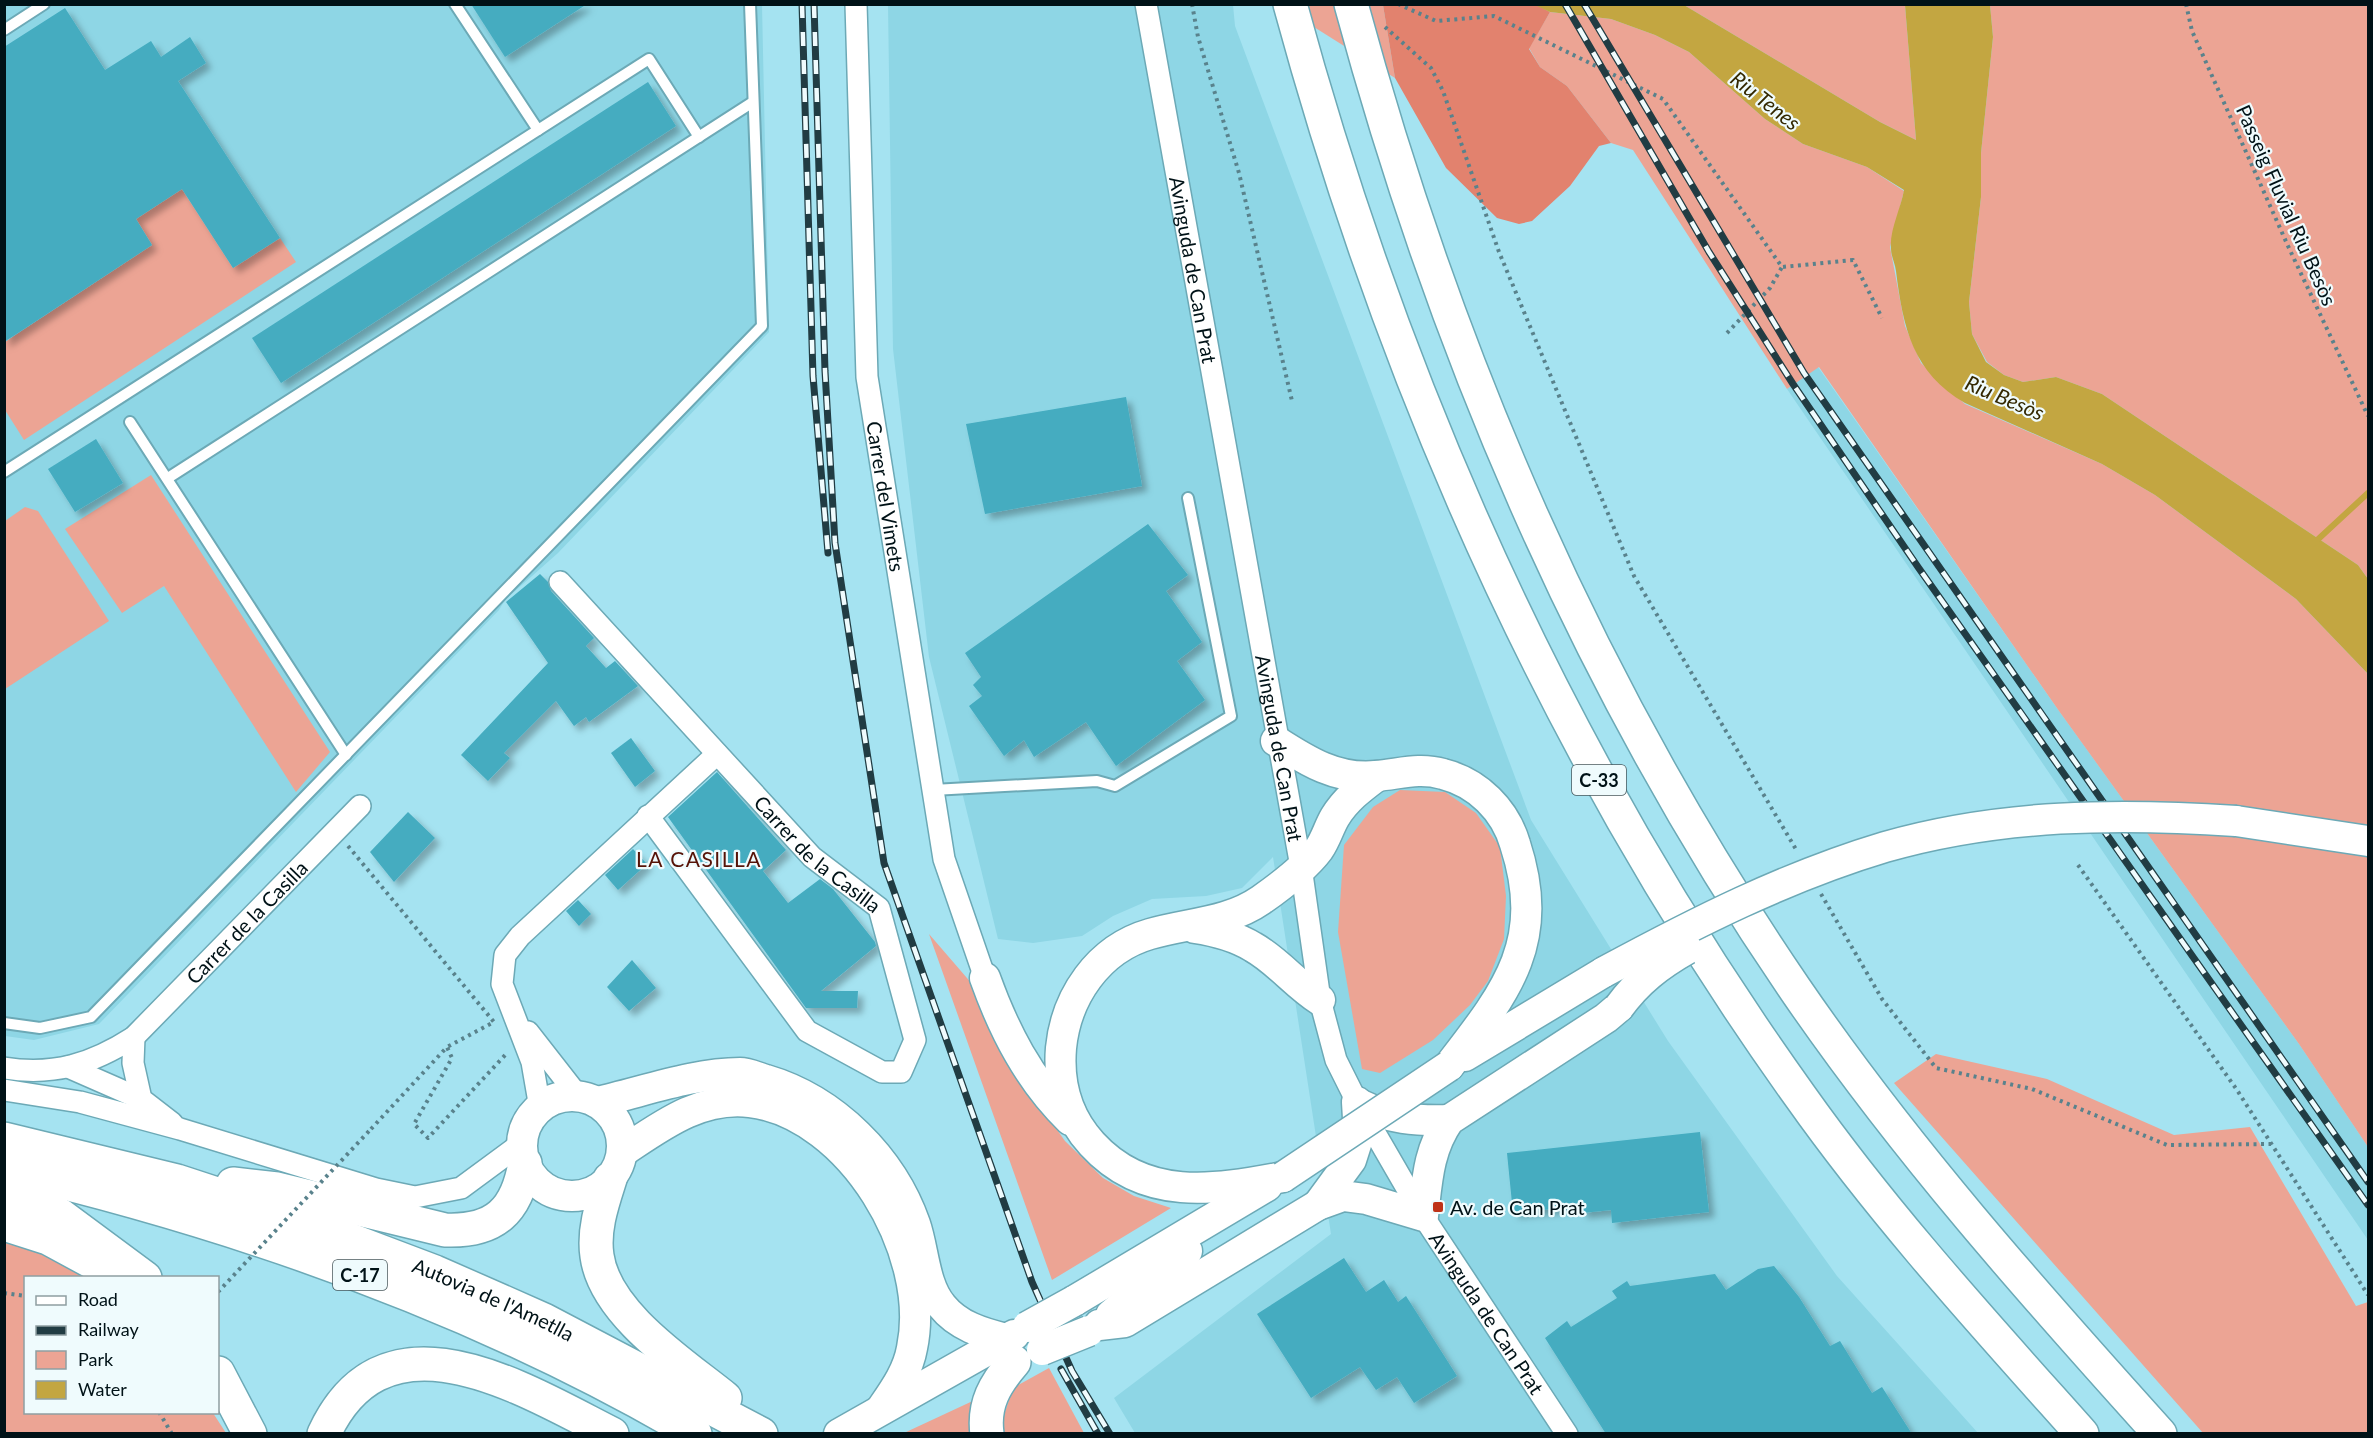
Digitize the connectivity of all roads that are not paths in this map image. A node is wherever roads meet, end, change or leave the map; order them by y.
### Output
1 (44, 4) edge
2 (455, 4) edge
3 (750, 4) edge
4 (856, 4) edge
5 (1146, 4) edge
6 (1351, 4) edge
7 (1293, 16) edge
8 (4, 30) edge
9 (753, 102) junction
10 (538, 130) junction
11 (699, 137) junction
12 (130, 422) dead end
13 (4, 472) edge
14 (168, 478) junction
15 (1188, 498) dead end
16 (560, 582) dead end
17 (1276, 741) junction
18 (717, 754) junction
19 (346, 755) junction
20 (1377, 776) junction
21 (933, 790) junction
22 (360, 806) dead end
23 (648, 816) junction
24 (2368, 842) edge
25 (1301, 867) junction
26 (1780, 884) junction
27 (1189, 926) junction
28 (985, 978) joint
29 (1320, 1000) junction
30 (503, 1017) junction
31 (4, 1023) edge
32 (134, 1037) junction
33 (1449, 1065) junction
34 (68, 1067) junction
35 (4, 1068) edge
36 (4, 1090) edge
37 (141, 1099) junction
38 (587, 1099) junction
39 (1357, 1102) junction
40 (540, 1108) junction
41 (1449, 1120) junction
42 (1076, 1126) junction
43 (180, 1129) junction
44 (4, 1139) edge
45 (524, 1153) junction
46 (616, 1165) junction
47 (4, 1168) edge
48 (1282, 1177) junction
49 (177, 1181) junction
50 (4, 1192) edge
51 (1318, 1205) junction
52 (1423, 1216) junction
53 (1208, 1222) junction
54 (4, 1224) edge
55 (114, 1276) edge
56 (142, 1276) edge
57 (1094, 1328) junction
58 (1022, 1345) junction
59 (219, 1375) edge
60 (219, 1390) edge
61 (860, 1421) edge
62 (249, 1431) edge
63 (324, 1434) edge
64 (612, 1434) edge
65 (695, 1434) edge
66 (761, 1434) edge
67 (768, 1434) edge
68 (987, 1434) edge
69 (1567, 1434) edge
70 (2082, 1434) edge
71 (2160, 1434) edge

1 - 8 lane
2 - 10 lane
3 - 9 lane
4 - 21 street, Carrer del Vimets
5 - 17 street, Avinguda de Can Prat
6 - 71 highway, C-33
7 - 70 highway, C-33
9 - 11 lane
9 - 19 lane
10 - 11 lane
10 - 13 lane
11 - 14 lane
12 - 14 lane
14 - 19 lane
15 - 21 lane
16 - 18 street, Carrer de la Casilla
17 - 20 street
17 - 25 street, Avinguda de Can Prat
18 - 23 street
18 - 23 street, Carrer de la Casilla
19 - 31 lane
20 - 25 street
20 - 33 street
21 - 28 street, Carrer del Vimets
22 - 32 street, Carrer de la Casilla
23 - 30 street
24 - 26 street, bridge
25 - 27 street
25 - 29 street, Avinguda de Can Prat
26 - 33 street, bridge
26 - 41 street, bridge
27 - 29 street
27 - 42 street
28 - 42 street
29 - 39 street, Avinguda de Can Prat
30 - 38 street
30 - 40 street
32 - 34 street, Carrer de la Casilla
32 - 37 street
33 - 48 street, bridge
34 - 35 street, Carrer de la Casilla
34 - 37 street
36 - 43 street
37 - 43 street
38 - 40 street
38 - 46 street
38 - 58 street
39 - 41 street
39 - 51 street
39 - 52 street, Avinguda de Can Prat
40 - 45 street
41 - 52 street
42 - 48 street
43 - 45 street
44 - 49 highway, Autovia de l'Ametlla / C-17
45 - 46 street
45 - 49 highway
46 - 61 street
46 - 67 highway
47 - 65 highway, Autovia de l'Ametlla / C-17
48 - 53 street
49 - 66 highway, Autovia de l'Ametlla / C-17
50 - 56 highway
51 - 52 street
51 - 57 street
52 - 69 street, Avinguda de Can Prat
53 - 57 street
53 - 58 street, bridge
54 - 55 highway
57 - 58 street, bridge
58 - 61 street
58 - 68 highway
59 - 62 highway
60 - 62 highway
63 - 64 highway

